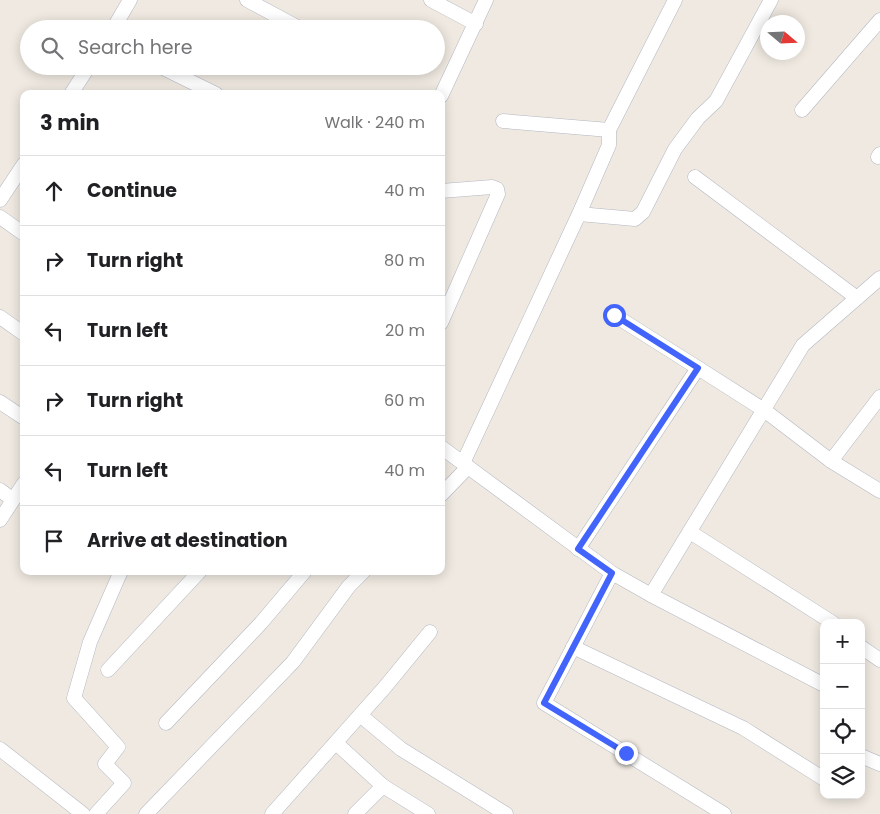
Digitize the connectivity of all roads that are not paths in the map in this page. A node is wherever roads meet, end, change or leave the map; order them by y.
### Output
1 (130, 0) edge
2 (247, 0) edge
3 (431, 0) edge
4 (486, 0) edge
5 (675, 0) edge
6 (771, 0) edge
7 (118, 20) edge
8 (284, 20) edge
9 (880, 20) edge
10 (476, 24) junction
11 (83, 75) edge
12 (177, 75) edge
13 (74, 90) edge
14 (208, 90) edge
15 (444, 90) edge
16 (802, 110) dead end
17 (503, 121) dead end
18 (609, 130) junction
19 (20, 170) edge
20 (695, 177) dead end
21 (445, 191) edge
22 (0, 200) edge
23 (579, 214) junction
24 (0, 217) edge
25 (20, 231) edge
26 (880, 278) edge
27 (857, 298) junction
28 (445, 314) edge
29 (614, 315) dead end
30 (0, 317) edge
31 (20, 331) edge
32 (698, 368) junction
33 (880, 397) edge
34 (0, 402) edge
35 (764, 410) junction
36 (20, 415) edge
37 (445, 450) edge
38 (832, 462) junction
39 (466, 466) junction
40 (20, 489) edge
41 (0, 490) edge
42 (445, 490) edge
43 (880, 491) edge
44 (13, 500) junction
45 (0, 520) edge
46 (690, 532) junction
47 (578, 549) junction
48 (612, 573) junction
49 (118, 575) edge
50 (196, 575) edge
51 (302, 575) edge
52 (360, 575) edge
53 (651, 595) junction
54 (827, 619) edge
55 (430, 632) dead end
56 (573, 648) junction
57 (865, 650) edge
58 (880, 660) edge
59 (108, 670) dead end
60 (820, 683) edge
61 (360, 715) junction
62 (166, 722) dead end
63 (336, 743) junction
64 (0, 749) edge
65 (865, 758) edge
66 (880, 764) edge
67 (820, 777) edge
68 (383, 786) junction
69 (84, 814) edge
70 (96, 814) edge
71 (146, 814) edge
72 (272, 814) edge
73 (355, 814) edge
74 (428, 814) edge
75 (506, 814) edge
76 (724, 814) edge

1 - 7 street
2 - 8 street
3 - 10 street
4 - 10 street
5 - 18 street
6 - 23 street
9 - 16 street
10 - 15 street
11 - 13 street
12 - 14 street
17 - 18 street
18 - 23 street
19 - 22 street
20 - 27 street
21 - 28 street
23 - 39 street
24 - 25 street
26 - 27 street
27 - 35 street
29 - 32 street
30 - 31 street
32 - 35 street
32 - 47 street
33 - 38 street
34 - 36 street
35 - 38 street
35 - 46 street
37 - 39 street
38 - 43 street
39 - 42 street
39 - 47 street
40 - 44 street
41 - 44 street
44 - 45 street
46 - 53 street
46 - 54 street
47 - 48 street
48 - 53 street
48 - 56 street
49 - 70 street
50 - 59 street
51 - 62 street
52 - 71 street
53 - 60 street
55 - 61 street
56 - 67 street
56 - 76 street
57 - 58 street
61 - 63 street
61 - 75 street
63 - 68 street
63 - 72 street
64 - 69 street
65 - 66 street
68 - 73 street
68 - 74 street

